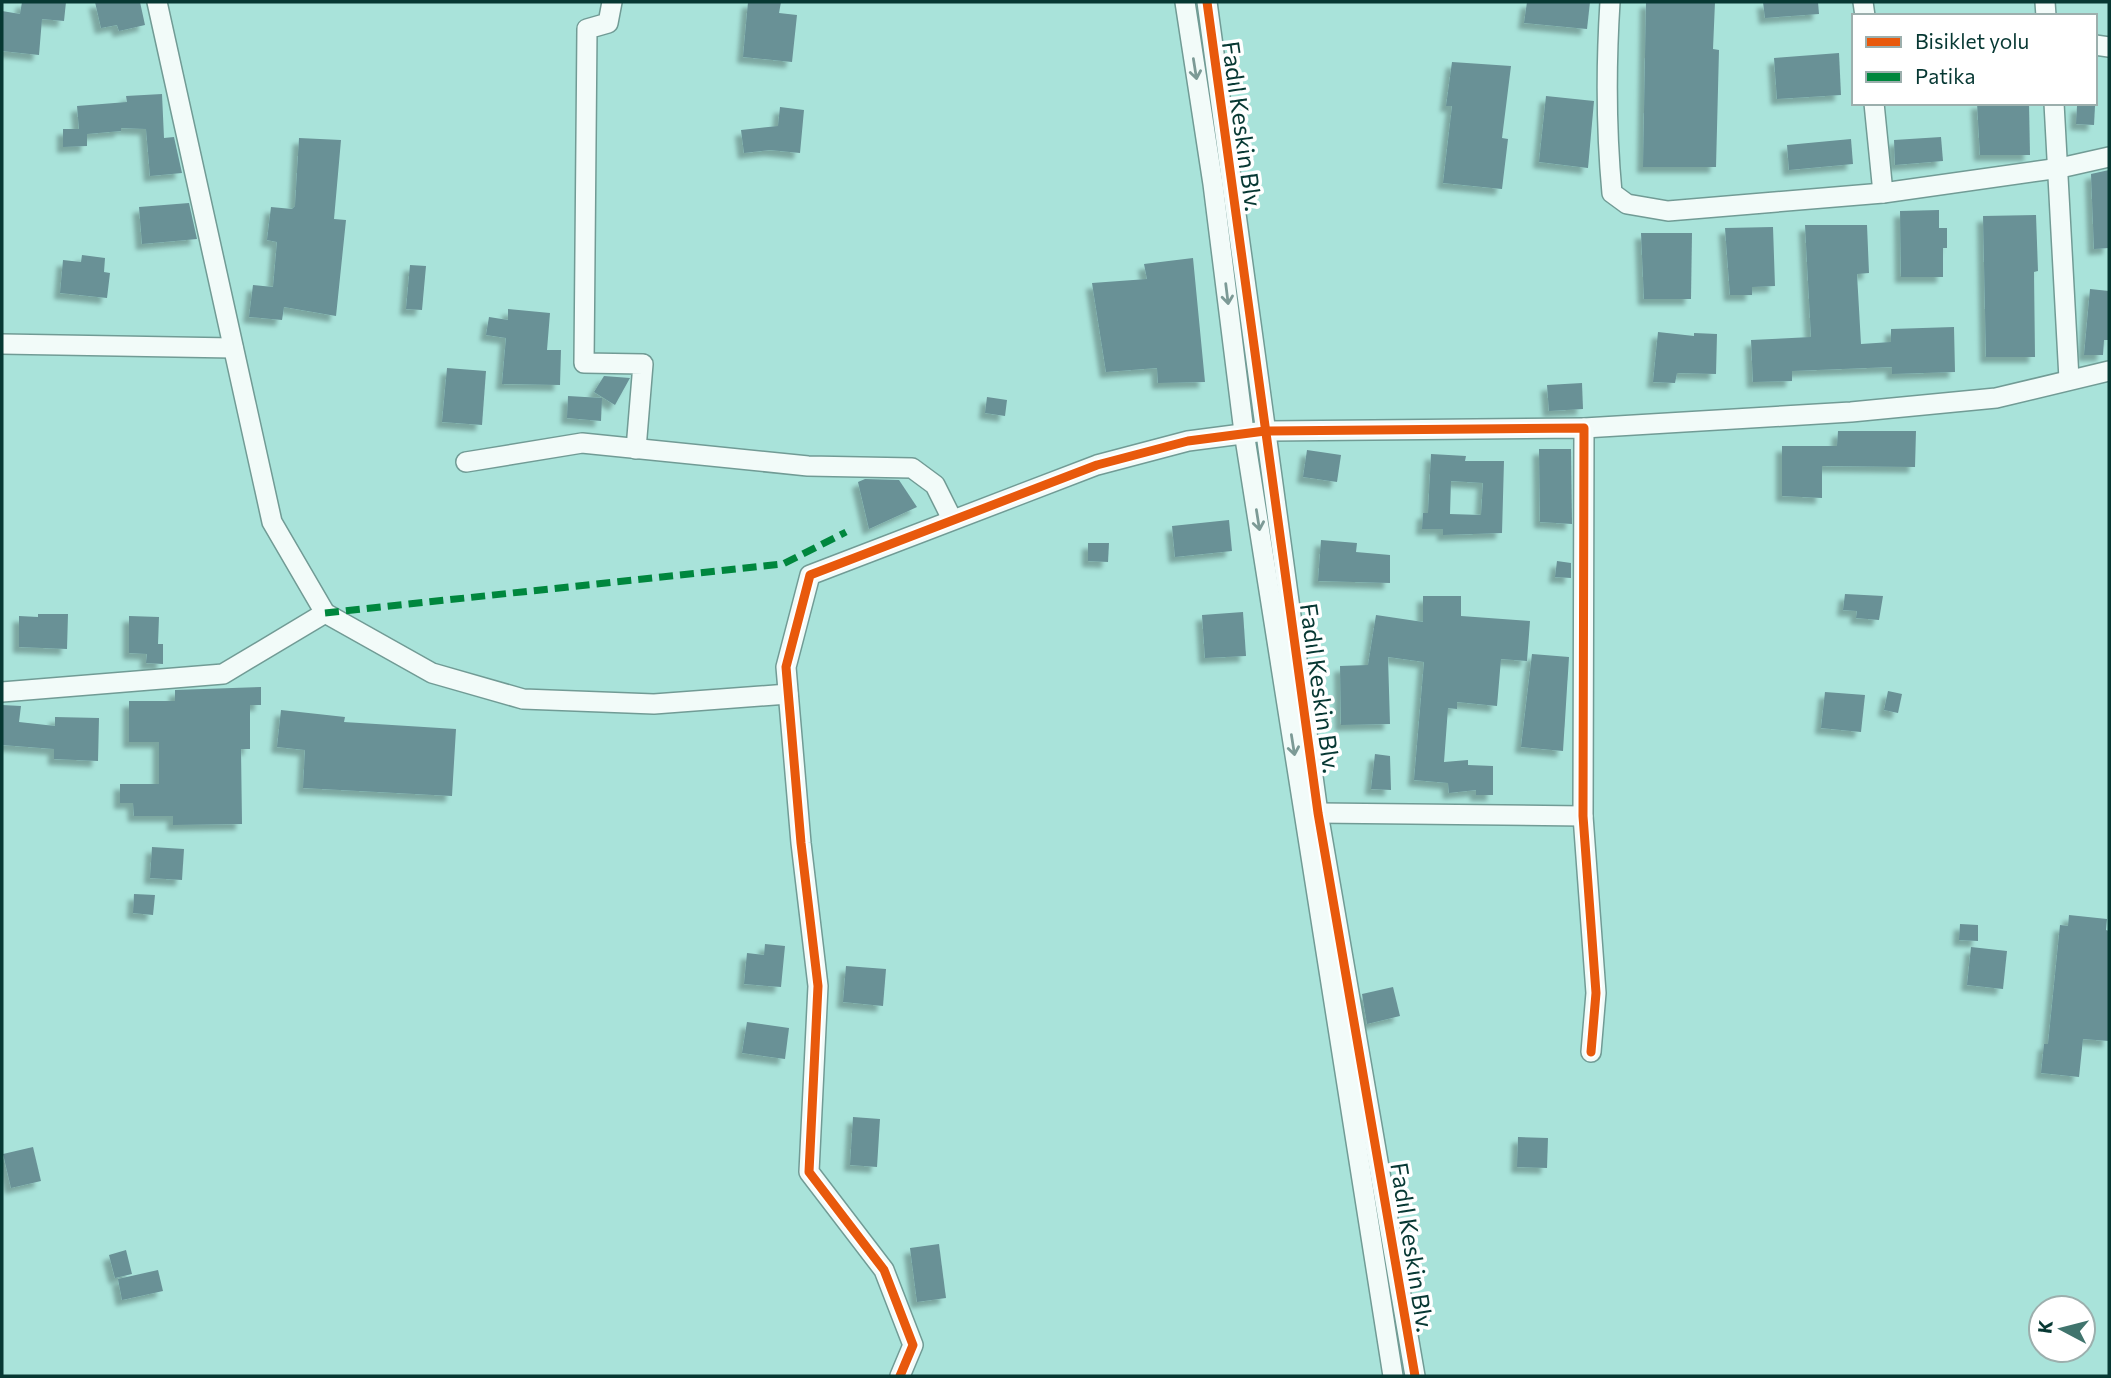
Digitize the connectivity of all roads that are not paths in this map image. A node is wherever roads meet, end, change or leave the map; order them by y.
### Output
1 (157, 2) edge
2 (612, 2) edge
3 (1185, 2) edge
4 (1207, 2) edge
5 (1611, 2) edge
6 (1874, 105) edge
7 (2054, 105) edge
8 (2109, 157) edge
9 (2060, 168) junction
10 (1883, 193) junction
11 (2, 344) edge
12 (233, 348) junction
13 (2109, 371) edge
14 (2069, 379) junction
15 (1584, 428) junction
16 (1265, 431) junction
17 (1244, 432) junction
18 (636, 449) junction
19 (466, 462) dead end
20 (952, 519) junction
21 (325, 613) junction
22 (2, 692) edge
23 (788, 694) junction
24 (1318, 813) junction
25 (1584, 817) junction
26 (1591, 1052) dead end
27 (900, 1376) edge
28 (1393, 1376) edge
29 (1415, 1376) edge

1 - 12 street
2 - 18 street
3 -> 17 street, Fadıl Keskin Blv.
4 - 16 street, Fadıl Keskin Blv.
5 - 10 street
6 - 10 street
7 - 9 street
8 - 9 street
9 - 10 street
9 - 14 street
11 - 12 street
12 - 21 street
13 - 14 street
14 - 15 street
15 - 16 street
15 - 25 street
16 - 17 street
16 - 24 street, Fadıl Keskin Blv.
17 - 20 street
17 -> 28 street, Fadıl Keskin Blv.
18 - 19 street
18 - 20 street
20 - 23 street
21 - 22 street
21 - 23 street
23 - 27 street
24 - 25 street
24 - 29 street, Fadıl Keskin Blv.
25 - 26 street

